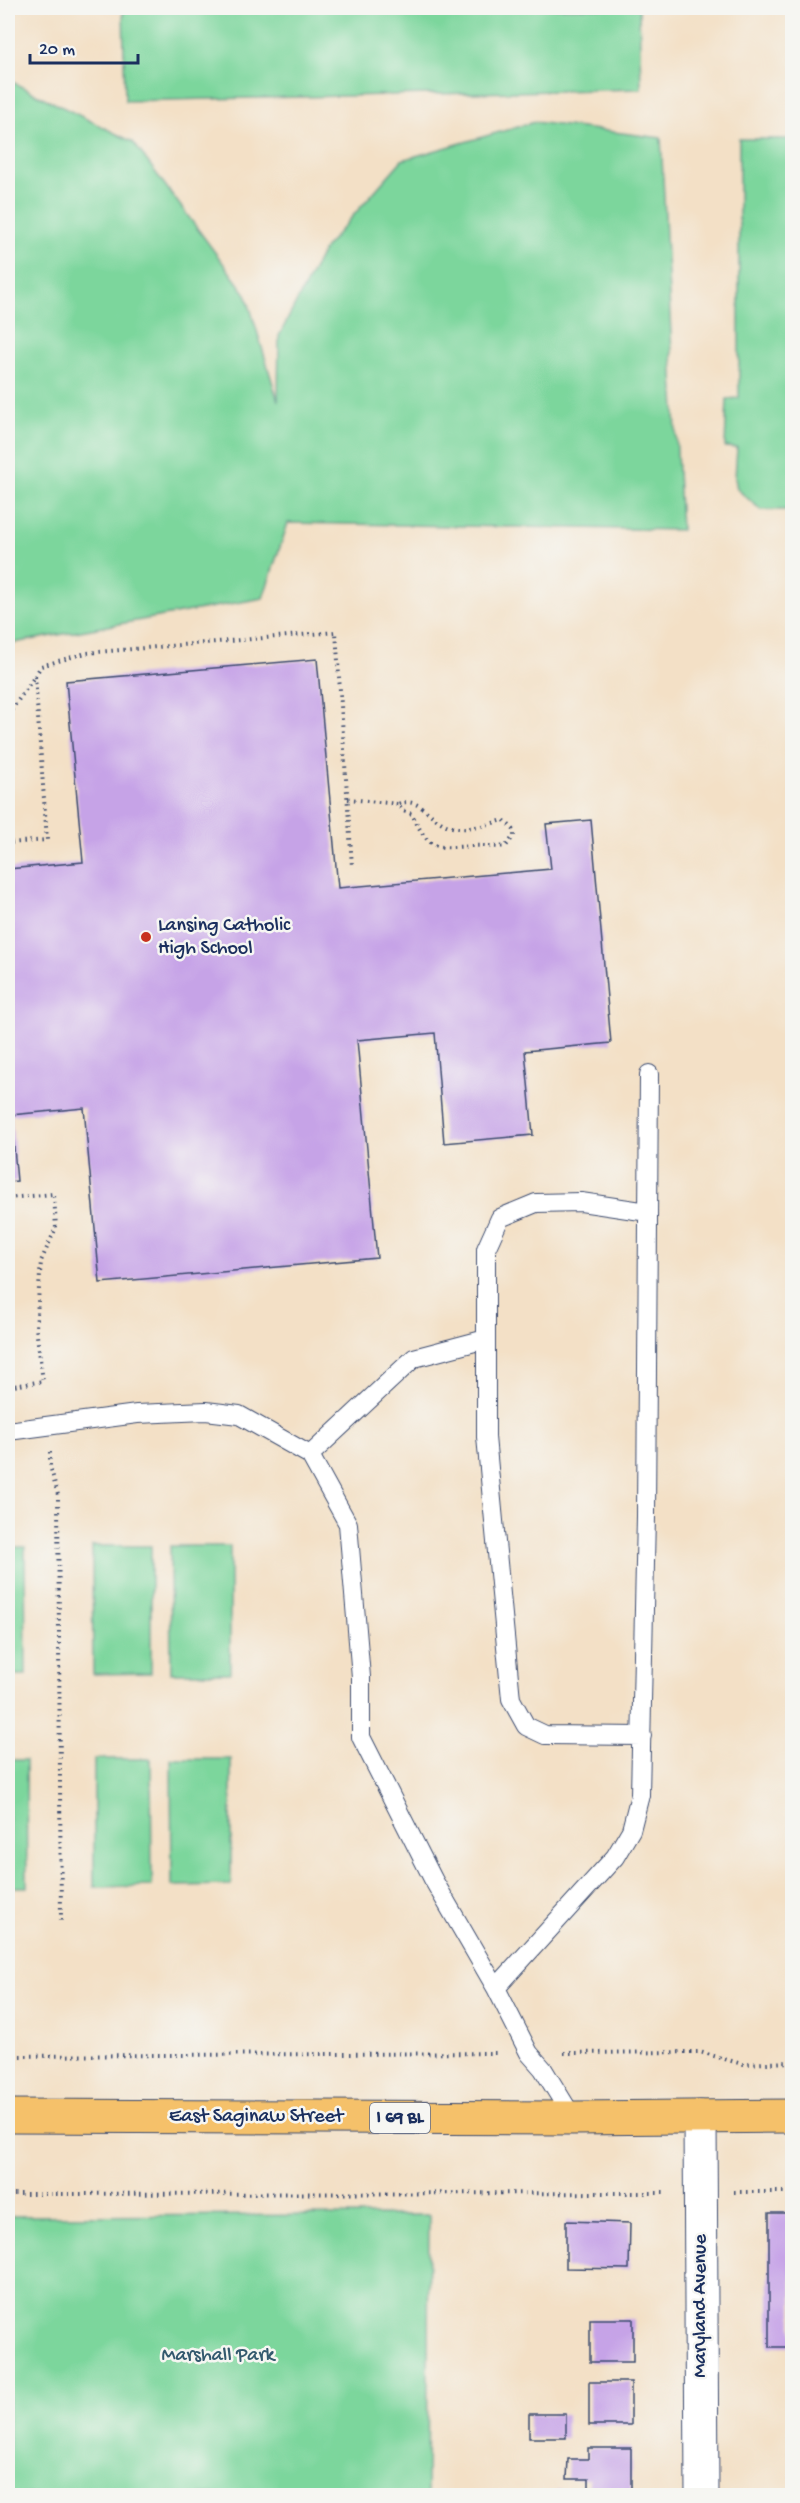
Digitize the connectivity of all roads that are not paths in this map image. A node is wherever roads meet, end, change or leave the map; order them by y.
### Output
1 (649, 1074) dead end
2 (648, 1212) junction
3 (486, 1338) junction
4 (8, 1431) edge
5 (310, 1455) junction
6 (642, 1736) junction
7 (496, 1988) junction
8 (8, 2116) edge
9 (792, 2116) edge
10 (700, 2117) junction
11 (573, 2118) junction
12 (702, 2496) edge

1 - 2 lane
2 - 3 lane
2 - 6 lane
3 - 5 lane
3 - 6 lane
4 - 5 lane
5 - 7 lane
6 - 7 lane
7 - 11 lane
8 - 11 main road, East Saginaw Street / I 69 BL
9 - 10 main road, East Saginaw Street / I 69 BL
10 - 11 main road, East Saginaw Street / I 69 BL
10 - 12 street, Maryland Avenue

